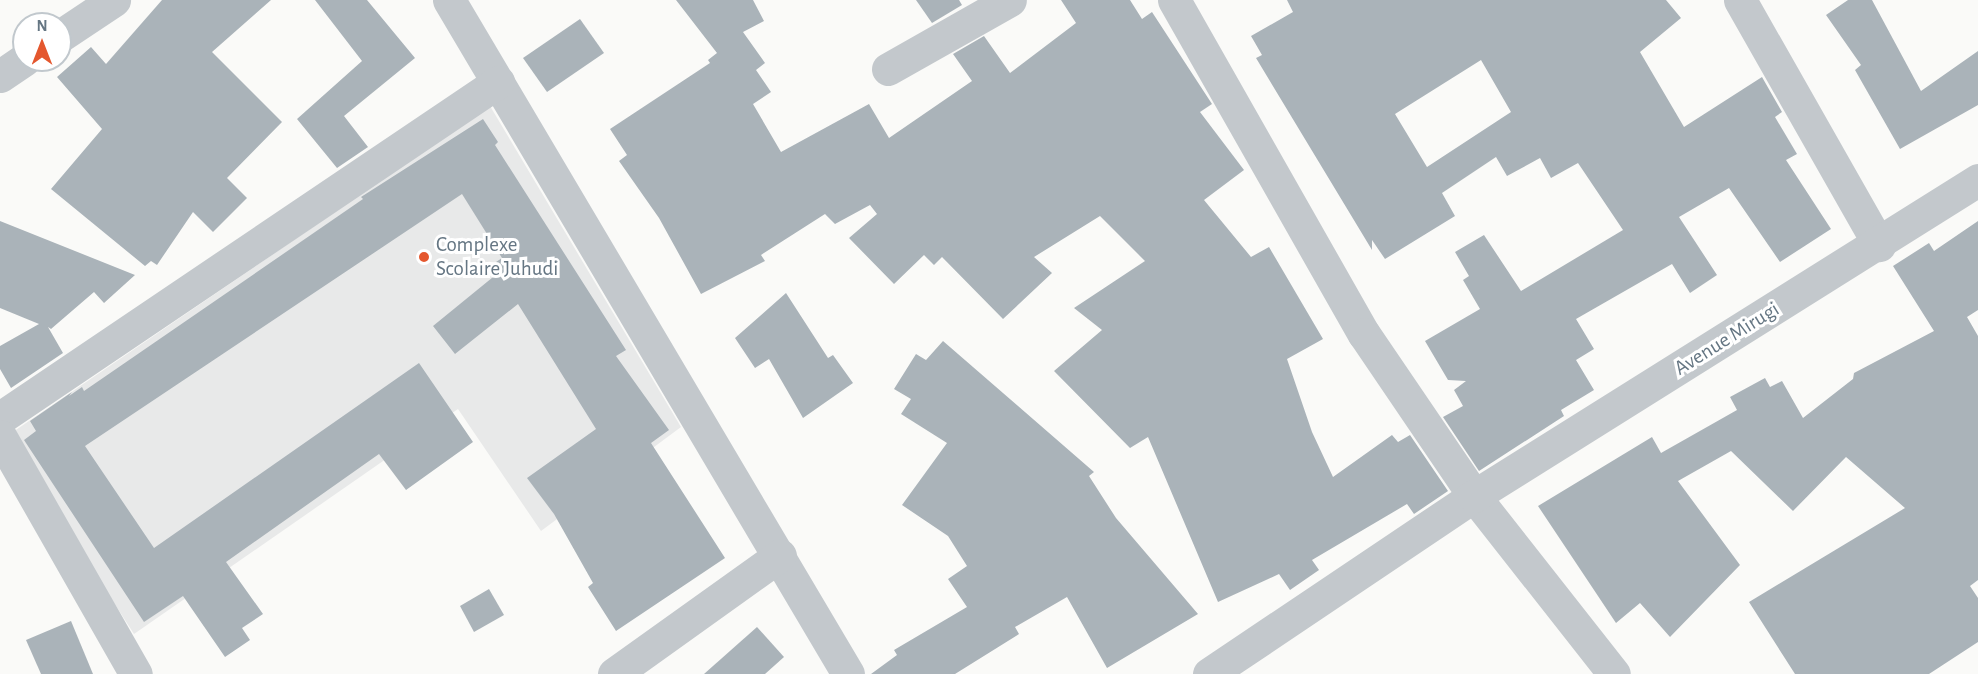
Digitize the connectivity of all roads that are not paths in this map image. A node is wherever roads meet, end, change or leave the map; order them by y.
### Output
1 (114, 0) edge
2 (450, 0) edge
3 (1010, 0) edge
4 (1174, 0) edge
5 (1740, 0) edge
6 (72, 28) edge
7 (888, 69) dead end
8 (498, 82) junction
9 (1978, 180) edge
10 (1879, 244) junction
11 (0, 418) edge
12 (0, 436) edge
13 (1474, 496) junction
14 (780, 555) junction
15 (136, 674) edge
16 (614, 674) edge
17 (848, 674) edge
18 (1209, 674) edge
19 (1614, 674) edge

1 - 6 street
2 - 8 street
3 - 7 street
4 - 13 street
5 - 10 street
8 - 11 street
8 - 14 street
9 - 10 street, Avenue Mirugi
10 - 13 street, Avenue Mirugi
12 - 15 street
13 - 18 street, Avenue Mirugi
13 - 19 street
14 - 16 street
14 - 17 street

